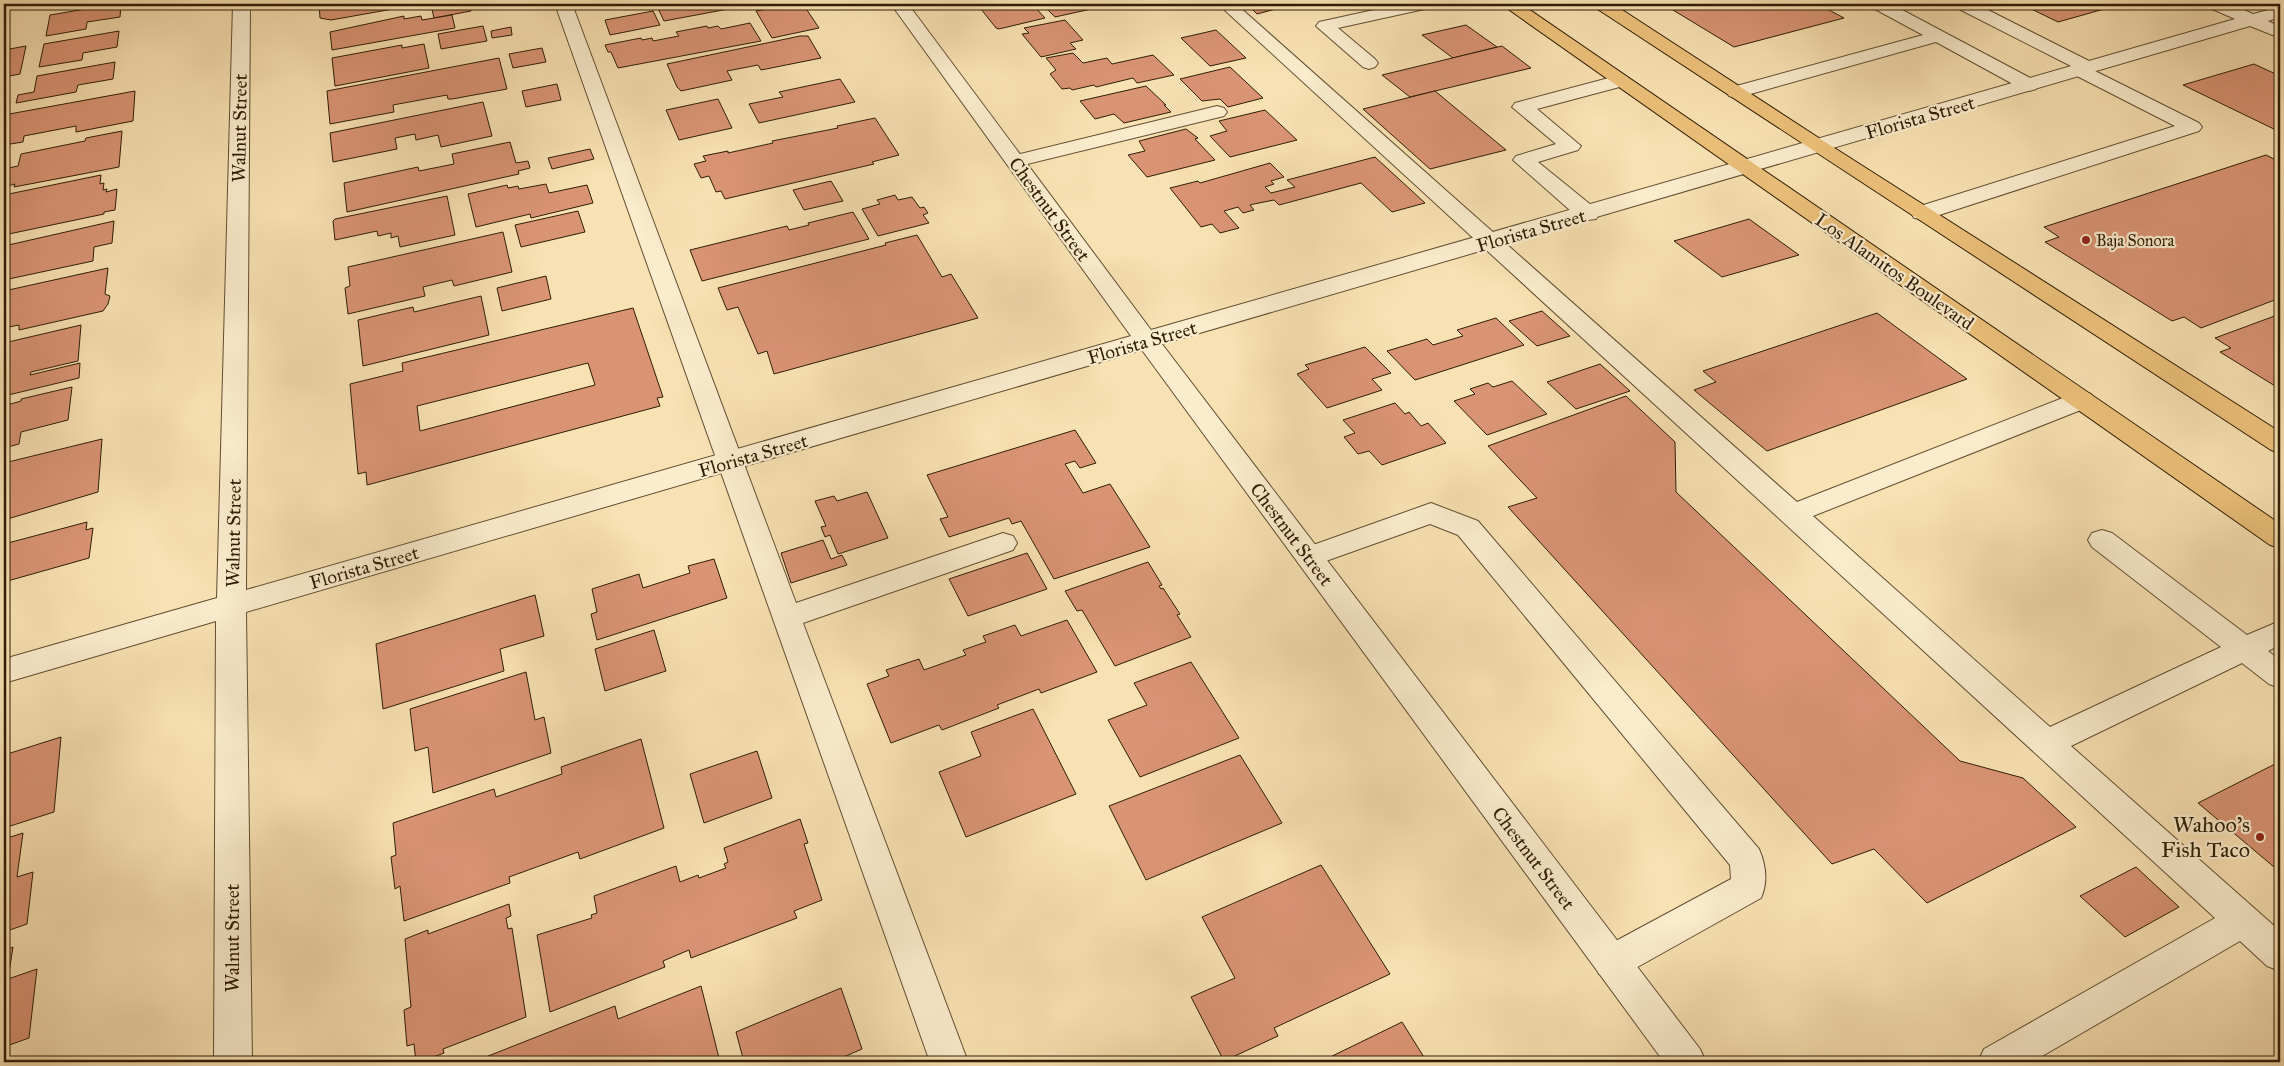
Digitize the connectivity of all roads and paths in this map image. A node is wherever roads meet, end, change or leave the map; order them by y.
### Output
1 (241, 4) edge
2 (563, 4) edge
3 (899, 4) edge
4 (1226, 4) edge
5 (1423, 4) edge
6 (1510, 4) edge
7 (1879, 4) edge
8 (1963, 4) edge
9 (2216, 4) edge
10 (1611, 5) edge
11 (2280, 12) edge
12 (2252, 20) junction
13 (2280, 33) edge
14 (1939, 36) junction
15 (1369, 63) dead end
16 (2084, 69) junction
17 (1620, 81) junction
18 (2029, 85) junction
19 (1736, 92) junction
20 (1217, 112) dead end
21 (1818, 146) junction
22 (1015, 161) junction
23 (1745, 168) junction
24 (1922, 213) junction
25 (1588, 214) junction
26 (1490, 242) junction
27 (1147, 341) junction
28 (2082, 400) junction
29 (2280, 444) edge
30 (729, 462) junction
31 (1792, 514) junction
32 (2280, 538) edge
33 (2102, 540) dead end
34 (1003, 542) dead end
35 (1308, 557) junction
36 (232, 605) junction
37 (788, 617) junction
38 (2280, 632) edge
39 (2245, 648) junction
40 (4, 671) edge
41 (2280, 676) edge
42 (2046, 743) junction
43 (2242, 920) junction
44 (2280, 954) edge
45 (1612, 962) junction
46 (233, 1062) edge
47 (950, 1062) edge
48 (1687, 1062) edge
49 (1997, 1062) edge

1 - 36 street, Walnut Street
2 - 30 street
3 - 22 street, Chestnut Street
4 - 26 street
5 - 15 street
6 - 17 main road, Los Alamitos Boulevard
7 - 14 street
8 - 16 street
9 - 12 street
10 - 19 main road
11 - 12 street, Florista Street
12 - 13 street
12 - 16 street, Florista Street
14 - 18 street
14 - 19 street
16 - 18 street, Florista Street
16 - 24 street
17 - 23 main road, Los Alamitos Boulevard
17 - 25 street
18 - 21 street, Florista Street
19 - 21 main road
20 - 22 street
21 - 23 street, Florista Street
21 - 24 main road
22 - 27 street, Chestnut Street
23 - 25 street, Florista Street
23 - 28 main road, Los Alamitos Boulevard
24 - 29 main road
25 - 26 street, Florista Street
26 - 27 street, Florista Street
26 - 31 street
27 - 30 street, Florista Street
27 - 35 street, Chestnut Street
28 - 31 street
28 - 32 main road, Los Alamitos Boulevard
30 - 36 street, Florista Street
30 - 37 street
31 - 42 street
33 - 39 street
34 - 37 street
35 - 45 street, Chestnut Street
35 - 45 street
36 - 40 street, Florista Street
36 - 46 street, Walnut Street
37 - 47 street
38 - 39 street
39 - 41 street
39 - 42 street
42 - 43 street
43 - 44 street
43 - 49 street
45 - 48 street, Chestnut Street

